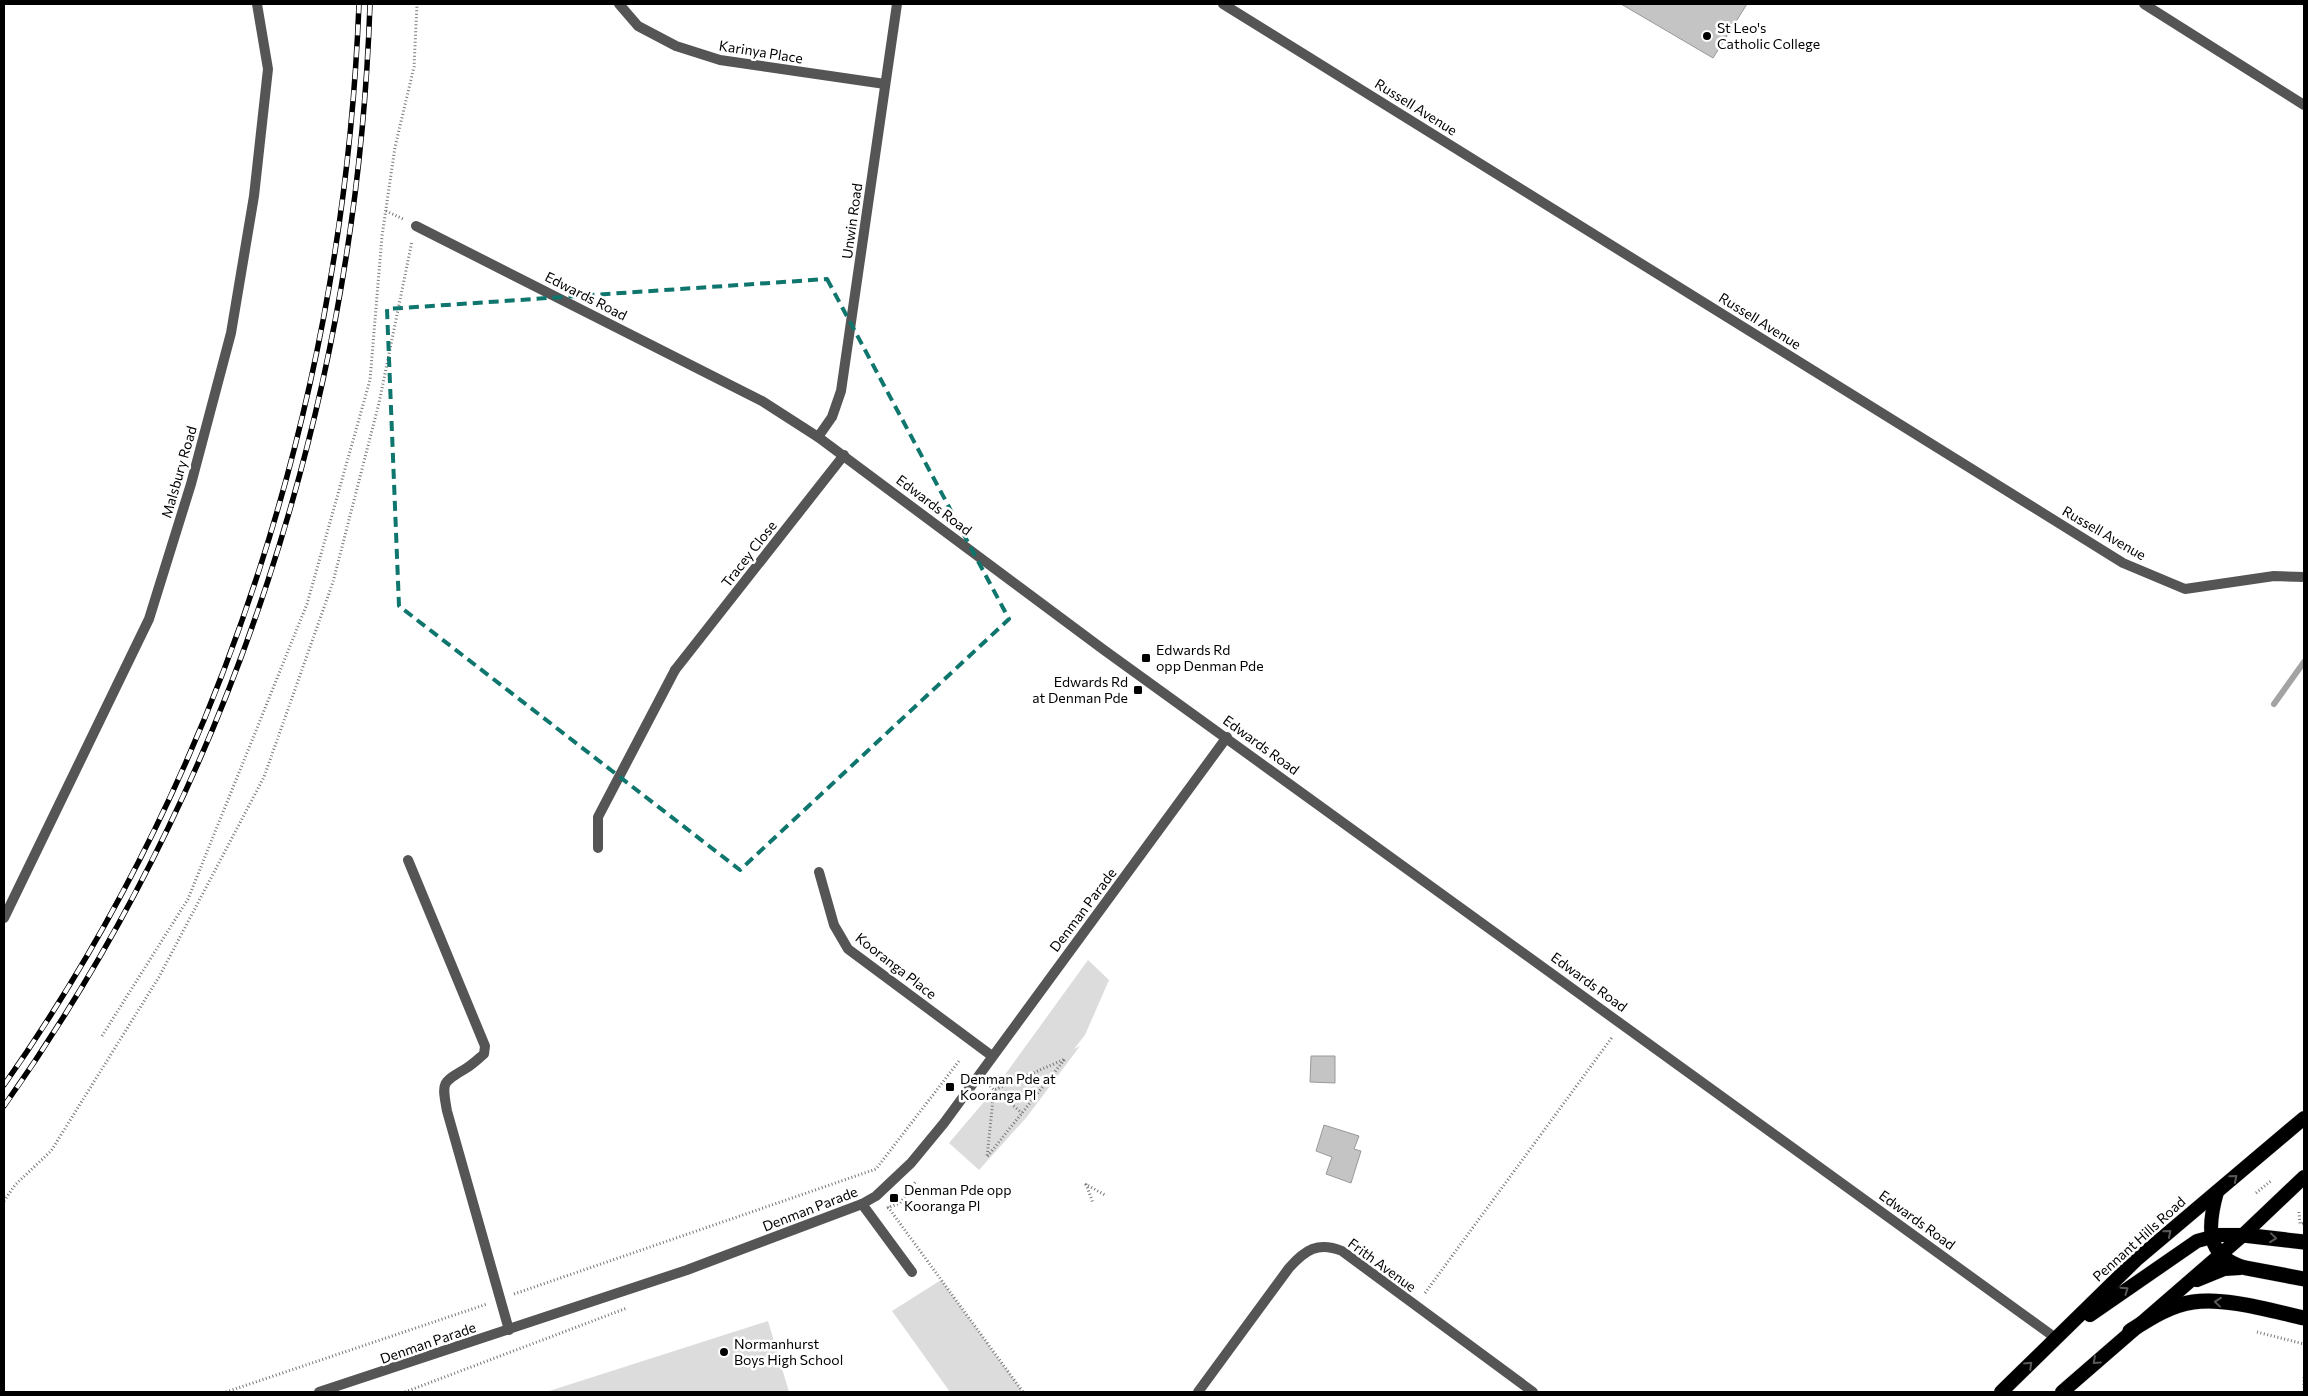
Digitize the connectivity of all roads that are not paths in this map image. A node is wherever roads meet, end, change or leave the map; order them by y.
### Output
1 (258, 4) edge
2 (619, 4) edge
3 (897, 4) edge
4 (1223, 4) edge
5 (2144, 4) edge
6 (885, 84) junction
7 (2304, 105) edge
8 (416, 226) road end
9 (818, 437) junction
10 (844, 455) junction
11 (2304, 577) edge
12 (1227, 737) junction
13 (598, 848) dead end
14 (408, 860) dead end
15 (819, 872) dead end
16 (4, 918) edge
17 (992, 1056) junction
18 (2304, 1118) edge
19 (2304, 1177) edge
20 (2217, 1192) junction
21 (862, 1204) junction
22 (2242, 1235) junction
23 (2211, 1237) junction
24 (2304, 1242) edge
25 (2220, 1254) junction
26 (2246, 1268) junction
27 (912, 1272) dead end
28 (2304, 1279) edge
29 (2179, 1289) junction
30 (2304, 1318) edge
31 (509, 1330) junction
32 (2130, 1331) junction
33 (2057, 1339) junction
34 (319, 1392) edge
35 (1198, 1392) edge
36 (1533, 1392) edge
37 (2001, 1392) edge
38 (2062, 1392) edge

1 - 16 street, Malsbury Road
2 - 6 street, Karinya Place
3 - 6 street, Unwin Road
4 - 11 street, Russell Avenue
5 - 7 street
6 - 9 street, Unwin Road
8 - 9 street, Edwards Road
9 - 10 street, Edwards Road
10 - 12 street, Edwards Road
10 - 13 street, Tracey Close
12 - 17 street, Denman Parade
12 - 33 street, Edwards Road
14 - 31 street
15 - 17 street, Kooranga Place
17 - 21 street, Denman Parade
20 -> 18 highway, Pennant Hills Road
19 - 22 highway
20 - 23 highway
33 -> 20 highway, Pennant Hills Road
21 - 27 street
21 - 31 street, Denman Parade
22 - 23 highway
22 -> 24 highway
22 - 25 highway
23 - 25 highway
33 -> 23 highway
25 - 26 highway
25 - 29 highway
26 - 28 highway
26 - 29 highway
29 - 32 highway
30 -> 32 highway
31 - 34 street, Denman Parade
32 -> 38 highway
37 -> 33 highway, Pennant Hills Road
35 - 36 street, Frith Avenue

